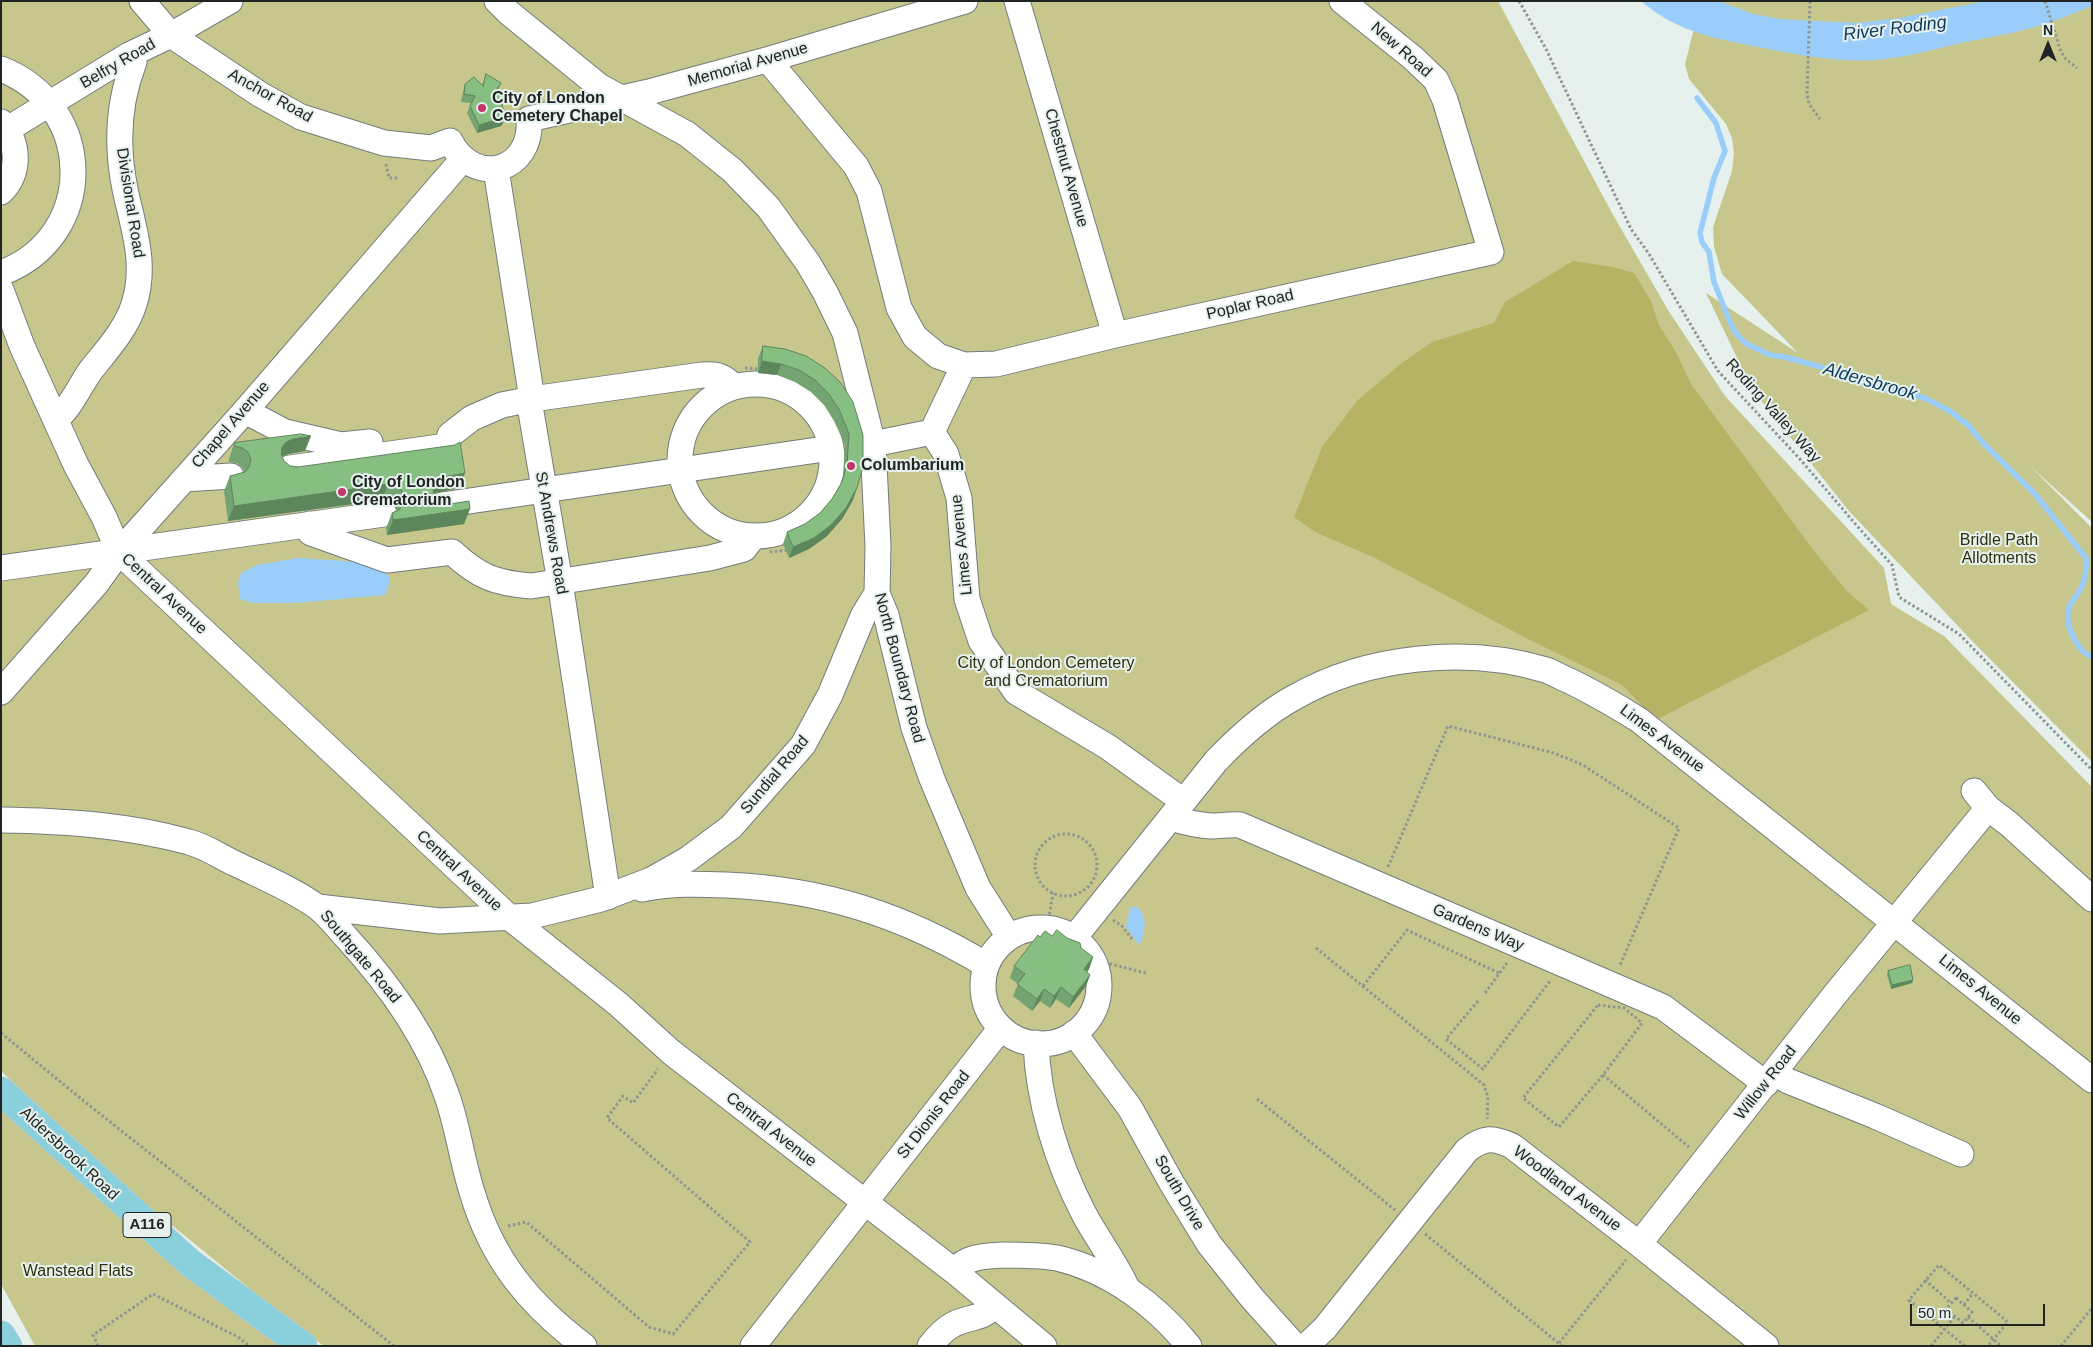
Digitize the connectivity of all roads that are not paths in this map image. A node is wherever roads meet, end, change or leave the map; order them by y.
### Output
1 (142, 1) edge
2 (230, 1) edge
3 (497, 1) edge
4 (965, 1) edge
5 (1017, 1) edge
6 (1342, 1) edge
7 (171, 35) junction
8 (130, 55) junction
9 (770, 59) junction
10 (1, 69) edge
11 (1436, 80) joint
12 (621, 98) junction
13 (51, 104) junction
14 (4, 126) edge
15 (457, 150) junction
16 (496, 169) junction
17 (1, 192) edge
18 (1, 273) edge
19 (1, 290) edge
20 (1115, 335) junction
21 (964, 365) junction
22 (739, 378) junction
23 (532, 399) junction
24 (245, 411) junction
25 (56, 419) junction
26 (932, 432) junction
27 (450, 434) junction
28 (873, 444) junction
29 (832, 448) junction
30 (290, 468) edge
31 (681, 471) junction
32 (231, 476) edge
33 (184, 479) junction
34 (544, 491) junction
35 (442, 505) edge
36 (384, 514) dead end
37 (310, 524) junction
38 (754, 536) junction
39 (119, 552) junction
40 (1, 568) edge
41 (560, 582) junction
42 (877, 593) junction
43 (1, 692) edge
44 (1177, 809) junction
45 (1, 820) edge
46 (608, 896) junction
47 (2092, 899) edge
48 (318, 907) junction
49 (510, 918) junction
50 (1894, 922) junction
51 (1009, 937) junction
52 (1074, 938) junction
53 (986, 965) junction
54 (1001, 1028) junction
55 (1074, 1033) junction
56 (1036, 1043) junction
57 (1770, 1078) junction
58 (2092, 1080) edge
59 (1, 1091) edge
60 (1962, 1154) dead end
61 (866, 1202) junction
62 (1639, 1244) junction
63 (954, 1270) junction
64 (1128, 1290) junction
65 (994, 1306) junction
66 (1, 1335) edge
67 (8, 1346) edge
68 (303, 1346) edge
69 (584, 1346) edge
70 (753, 1346) edge
71 (930, 1346) edge
72 (1044, 1346) edge
73 (1189, 1346) edge
74 (1295, 1346) edge
75 (1306, 1346) edge
76 (1766, 1346) edge

1 - 7 lane, Anchor Road
2 - 7 lane, Belfry Road
3 - 12 lane, North Boundary Road
4 - 9 lane, Memorial Avenue
5 - 20 lane, Chestnut Avenue
6 - 11 lane, New Road
7 - 8 lane, Belfry Road
7 - 15 lane, Anchor Road
8 - 13 lane, Belfry Road
8 - 25 lane, Divisional Road
9 - 12 lane, Memorial Avenue
9 - 21 lane
10 - 13 lane
11 - 20 lane, Poplar Road
12 - 16 lane, Memorial Avenue
12 - 28 lane, North Boundary Road
13 - 14 lane, Belfry Road
13 - 18 lane
14 - 17 lane
15 - 16 lane
15 - 24 lane, Chapel Avenue
16 - 23 lane, St Andrews Road
19 - 25 lane, Central Avenue
20 - 21 lane, Poplar Road
21 - 26 lane
22 - 23 lane
22 - 29 lane
22 - 31 lane
23 - 27 lane
23 - 34 lane, St Andrews Road
24 - 27 lane
24 - 33 lane, Chapel Avenue
25 - 39 lane, Central Avenue
26 - 28 lane
26 - 44 lane, Limes Avenue
27 - 30 lane
28 - 42 lane, North Boundary Road
29 - 31 lane
29 - 38 lane
31 - 34 lane
31 - 38 lane
32 - 33 lane
33 - 39 lane, Chapel Avenue
34 - 35 lane
34 - 41 lane, St Andrews Road
36 - 37 lane
37 - 39 lane
37 - 41 lane
38 - 41 lane
39 - 40 lane
39 - 43 lane, Chapel Avenue
39 - 49 lane, Central Avenue
41 - 46 lane, St Andrews Road
42 - 46 lane, Sundial Road
42 - 51 lane, North Boundary Road
44 - 50 lane, Limes Avenue
44 - 52 lane
44 - 57 lane, Gardens Way
45 - 48 lane, Southgate Road
46 - 49 lane
46 - 53 lane
47 - 50 lane, Willow Road
48 - 49 lane
48 - 69 lane, Southgate Road
49 - 61 lane, Central Avenue
50 - 57 lane, Willow Road
50 - 58 lane, Limes Avenue
51 - 52 lane
51 - 53 lane
52 - 55 lane
53 - 54 lane
54 - 56 lane
54 - 61 lane, St Dionis Road
55 - 56 lane
55 - 74 lane, South Drive
56 - 64 lane
57 - 60 lane, Gardens Way
57 - 62 lane, Willow Road
59 - 68 main road, Aldersbrook Road / A116
61 - 63 lane, Central Avenue
61 - 70 lane, St Dionis Road
62 - 75 lane, Woodland Avenue
62 - 76 lane, Woodland Avenue
63 - 64 lane
63 - 65 lane, Central Avenue
64 - 73 lane
65 - 71 lane
65 - 72 lane, Central Avenue
66 - 67 main road

